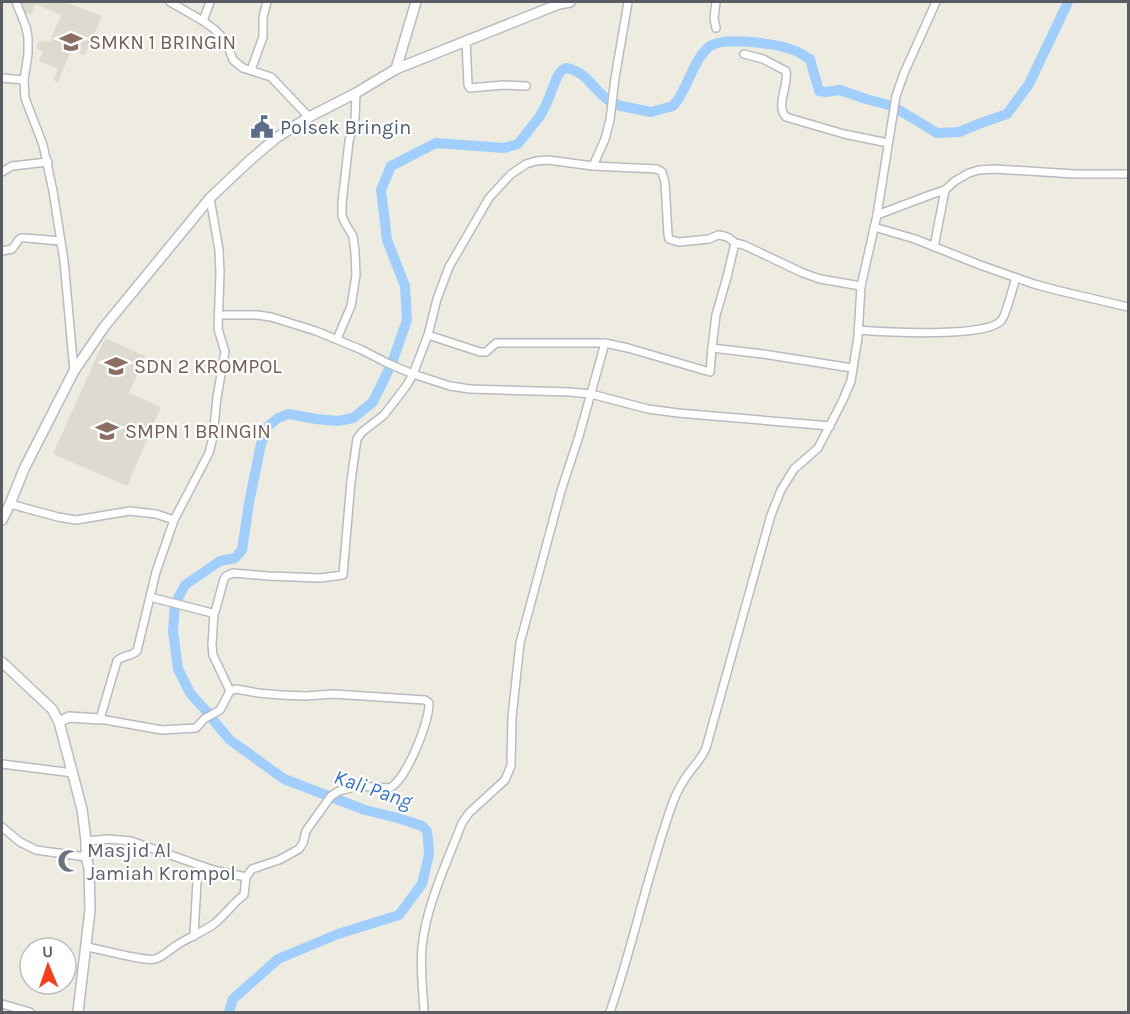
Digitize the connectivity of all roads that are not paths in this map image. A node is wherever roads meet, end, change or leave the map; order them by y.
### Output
1 (16, 2) edge
2 (170, 2) edge
3 (210, 2) edge
4 (267, 2) edge
5 (416, 2) edge
6 (570, 2) edge
7 (628, 2) edge
8 (716, 2) edge
9 (936, 2) edge
10 (203, 21) junction
11 (716, 28) dead end
12 (466, 40) junction
13 (744, 54) dead end
14 (396, 69) junction
15 (251, 70) junction
16 (2, 78) edge
17 (24, 80) junction
18 (526, 86) dead end
19 (356, 93) junction
20 (309, 117) junction
21 (888, 142) junction
22 (48, 162) junction
23 (593, 166) junction
24 (2, 172) edge
25 (1128, 174) edge
26 (945, 190) junction
27 (210, 198) junction
28 (877, 215) junction
29 (874, 227) junction
30 (61, 241) junction
31 (735, 243) junction
32 (934, 247) junction
33 (2, 251) edge
34 (1016, 278) junction
35 (861, 286) junction
36 (1128, 307) edge
37 (219, 315) junction
38 (858, 330) junction
39 (428, 335) junction
40 (337, 339) junction
41 (605, 343) junction
42 (712, 348) junction
43 (852, 368) junction
44 (74, 371) junction
45 (413, 374) junction
46 (591, 394) junction
47 (830, 426) junction
48 (10, 504) junction
49 (2, 520) edge
50 (174, 520) junction
51 (150, 597) junction
52 (214, 613) junction
53 (2, 662) edge
54 (230, 692) junction
55 (100, 719) junction
56 (59, 722) junction
57 (2, 764) edge
58 (73, 773) junction
59 (2, 827) edge
60 (86, 841) junction
61 (86, 857) junction
62 (202, 866) junction
63 (246, 877) junction
64 (194, 936) junction
65 (87, 946) junction
66 (2, 1004) edge
67 (30, 1012) edge
68 (78, 1012) edge
69 (424, 1012) edge
70 (609, 1012) edge

1 - 17 street
2 - 10 street
3 - 10 street
4 - 15 street
5 - 14 street
6 - 12 street
7 - 23 street
8 - 11 street
9 - 21 street
10 - 15 street
12 - 14 street
12 - 18 street
13 - 21 street
14 - 19 street
15 - 20 street
16 - 17 street
17 - 22 street
19 - 20 street
19 - 40 street
20 - 27 street
21 - 28 street
22 - 24 street
22 - 30 street
23 - 31 street
23 - 39 street
25 - 26 street
26 - 28 street
26 - 32 street
27 - 37 street
27 - 44 street
28 - 29 street
29 - 32 street
29 - 35 street
30 - 33 street
30 - 44 street
31 - 35 street
31 - 42 street
32 - 34 street
34 - 36 street
34 - 38 street
35 - 38 street
37 - 40 street
37 - 50 street
38 - 43 street
39 - 41 street
39 - 45 street
40 - 45 street
41 - 42 street
41 - 46 street
42 - 43 street
43 - 47 street
44 - 48 street
45 - 46 street
45 - 52 street
46 - 47 street
46 - 69 street
47 - 70 street
48 - 49 street
48 - 50 street
50 - 51 street
51 - 52 street
51 - 55 street
52 - 54 street
53 - 56 street
54 - 55 street
54 - 63 street
55 - 56 street
56 - 58 street
57 - 58 street
58 - 60 street
59 - 61 street
60 - 61 street
60 - 62 street
61 - 65 street
62 - 63 street
62 - 64 street
63 - 64 street
64 - 65 street
65 - 68 street
66 - 67 street

